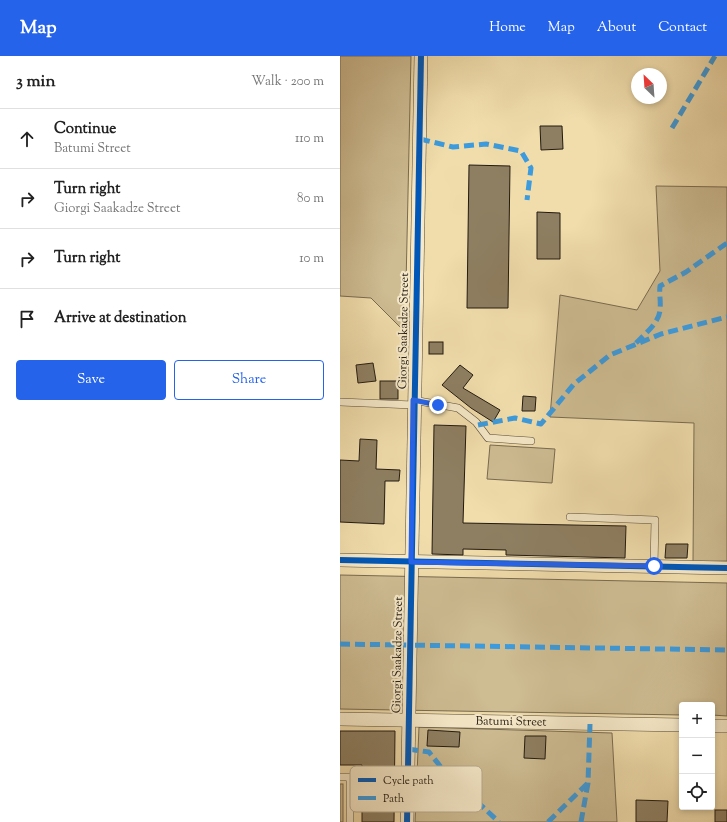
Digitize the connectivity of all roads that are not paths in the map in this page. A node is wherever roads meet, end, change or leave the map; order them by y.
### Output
1 (421, 56) edge
2 (340, 402) edge
3 (413, 403) junction
4 (531, 441) dead end
5 (570, 517) dead end
6 (340, 560) edge
7 (411, 562) junction
8 (654, 566) junction
9 (727, 568) edge
10 (340, 719) edge
11 (408, 720) junction
12 (679, 725) edge
13 (715, 726) edge
14 (727, 726) edge
15 (408, 766) edge
16 (340, 777) edge
17 (407, 812) edge
18 (350, 822) edge
19 (407, 822) edge

1 - 3 street, Giorgi Saakadze Street
2 - 3 lane
3 - 4 lane
3 - 7 street, Giorgi Saakadze Street
5 - 8 lane
6 - 7 street
7 - 8 street
7 - 11 street, Giorgi Saakadze Street
8 - 9 street
10 - 11 street, Batumi Street
11 - 12 street, Batumi Street
11 - 15 street, Giorgi Saakadze Street
13 - 14 street
16 - 18 lane
17 - 19 street, Giorgi Saakadze Street

